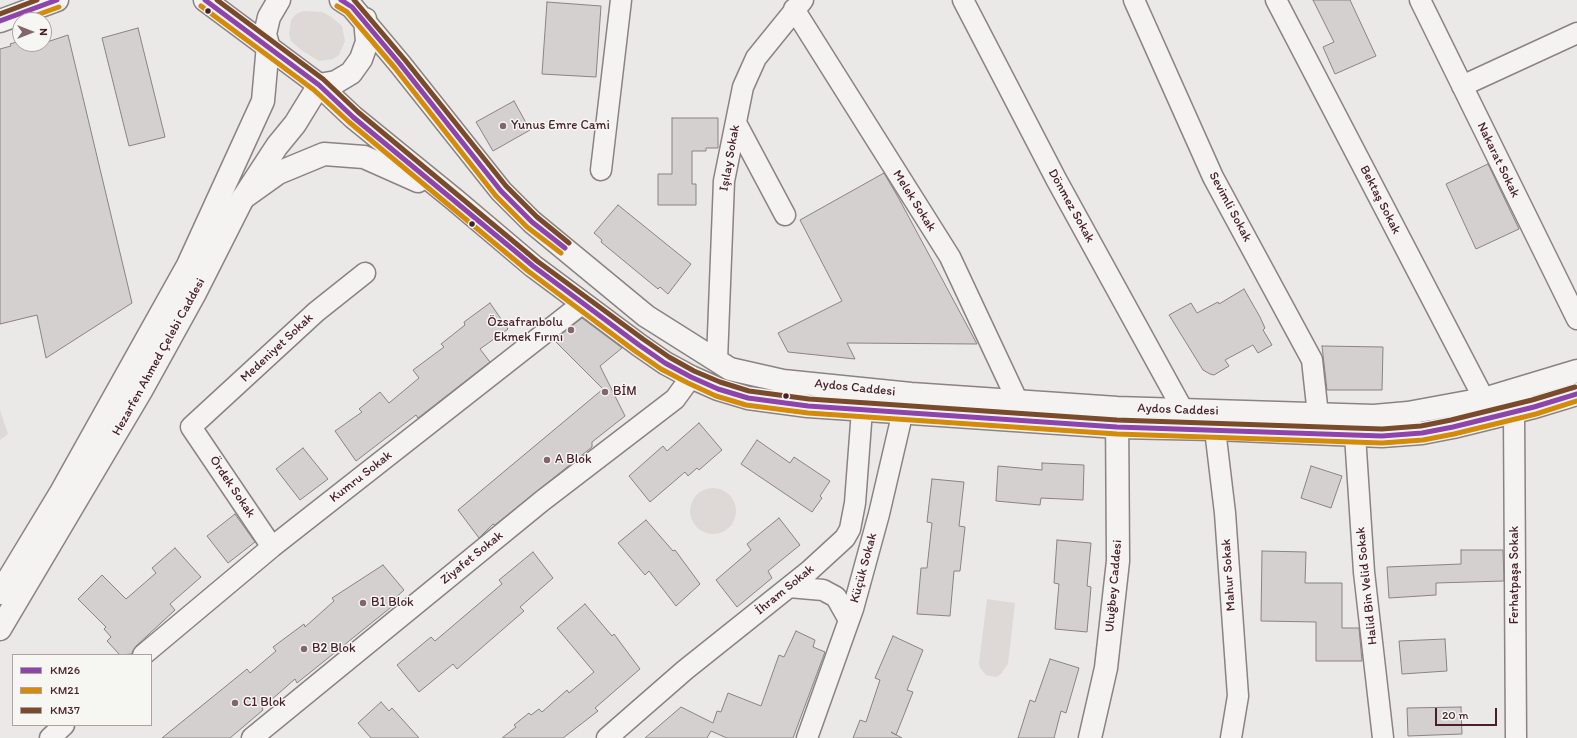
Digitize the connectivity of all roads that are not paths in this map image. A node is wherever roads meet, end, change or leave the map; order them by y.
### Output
1 (57, 0) edge
2 (205, 0) edge
3 (279, 0) edge
4 (341, 0) edge
5 (361, 0) edge
6 (621, 0) edge
7 (963, 0) edge
8 (1134, 0) edge
9 (1276, 0) edge
10 (1420, 0) edge
11 (799, 4) edge
12 (0, 21) edge
13 (367, 25) junction
14 (1577, 33) edge
15 (268, 45) junction
16 (319, 86) junction
17 (1462, 86) junction
18 (736, 123) junction
19 (601, 170) dead end
20 (243, 198) junction
21 (455, 200) junction
22 (785, 215) dead end
23 (365, 273) dead end
24 (583, 303) junction
25 (1577, 319) edge
26 (717, 360) junction
27 (1577, 371) edge
28 (692, 377) junction
29 (1577, 394) edge
30 (861, 399) junction
31 (1018, 402) junction
32 (902, 403) junction
33 (1487, 409) junction
34 (1183, 410) junction
35 (1514, 412) junction
36 (1318, 415) junction
37 (1118, 418) junction
38 (1214, 420) junction
39 (191, 426) joint
40 (1355, 435) junction
41 (272, 547) junction
42 (789, 587) junction
43 (0, 593) edge
44 (849, 620) junction
45 (0, 629) edge
46 (144, 654) edge
47 (63, 726) edge
48 (50, 738) edge
49 (252, 738) edge
50 (607, 738) edge
51 (807, 738) edge
52 (1090, 738) edge
53 (1231, 738) edge
54 (1383, 738) edge
55 (1516, 738) edge

1 - 12 main road
2 - 15 main road
3 - 15 main road, Hezarfen Ahmed Çelebi Caddesi
4 - 13 main road, Aydos Caddesi
5 - 13 main road
6 - 19 street
7 - 34 street, Dönmez Sokak
8 - 36 street, Sevimli Sokak
9 - 33 street, Bektaş Sokak
10 - 17 street, Nakarat Sokak
11 - 18 street, Işılay Sokak
11 - 31 street, Melek Sokak
13 - 16 main road
13 - 26 main road, Aydos Caddesi
14 - 17 street
15 - 16 main road, Aydos Caddesi
15 - 43 main road, Hezarfen Ahmed Çelebi Caddesi
16 - 20 main road, Hezarfen Ahmed Çelebi Caddesi
16 - 21 main road, Aydos Caddesi
17 - 25 street, Nakarat Sokak
18 - 22 street
18 - 26 street, Işılay Sokak
20 - 21 main road
20 - 45 main road, Hezarfen Ahmed Çelebi Caddesi
21 - 24 main road, Aydos Caddesi
23 - 39 street, Medeniyet Sokak
24 - 28 main road, Aydos Caddesi
24 - 41 street, Kumru Sokak
26 - 30 main road, Aydos Caddesi
27 - 33 main road, Aydos Caddesi
28 - 30 main road, Aydos Caddesi
28 - 49 street, Ziyafet Sokak
29 - 35 main road, Aydos Caddesi
30 - 32 main road, Aydos Caddesi
30 - 42 street, İhram Sokak
31 - 32 main road, Aydos Caddesi
31 - 37 main road, Aydos Caddesi
32 - 37 main road, Aydos Caddesi
32 - 44 street, Küçük Sokak
33 - 35 main road, Aydos Caddesi
33 - 36 main road, Aydos Caddesi
33 - 40 main road, Aydos Caddesi
34 - 37 main road, Aydos Caddesi
34 - 38 main road, Aydos Caddesi
35 - 55 street, Ferhatpaşa Sokak
36 - 38 main road, Aydos Caddesi
37 - 38 main road, Aydos Caddesi
37 - 52 main road, Uluğbey Caddesi
38 - 40 main road, Aydos Caddesi
38 - 53 street, Mahur Sokak
39 - 41 street, Ördek Sokak
40 - 54 street, Halid Bin Velid Sokak
41 - 46 street, Kumru Sokak
42 - 44 street
42 - 50 street, İhram Sokak
44 - 51 street, Küçük Sokak
47 - 48 street

